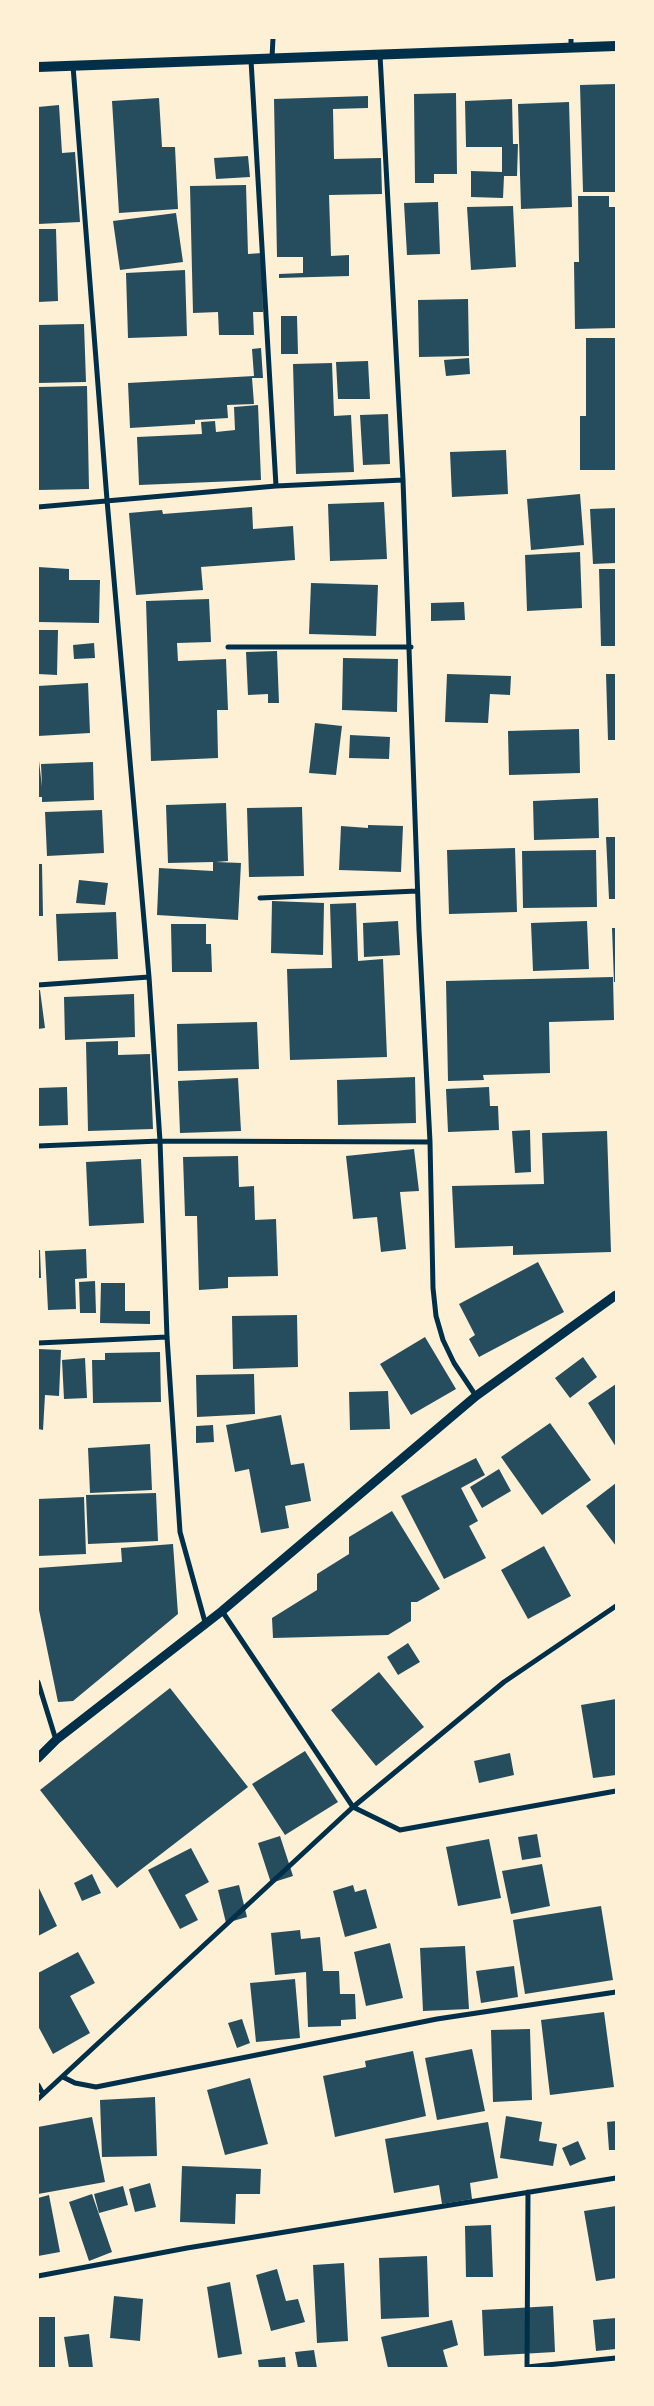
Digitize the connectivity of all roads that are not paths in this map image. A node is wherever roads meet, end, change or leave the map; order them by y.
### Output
1 (273, 38) edge
2 (571, 42) edge
3 (616, 46) edge
4 (380, 54) junction
5 (272, 58) junction
6 (251, 59) junction
7 (73, 66) junction
8 (38, 67) edge
9 (404, 480) junction
10 (276, 486) junction
11 (107, 500) junction
12 (38, 507) edge
13 (228, 647) dead end
14 (411, 647) junction
15 (417, 891) junction
16 (260, 898) dead end
17 (149, 976) junction
18 (38, 985) edge
19 (160, 1141) junction
20 (430, 1142) junction
21 (38, 1146) edge
22 (616, 1295) edge
23 (167, 1337) junction
24 (38, 1343) edge
25 (476, 1396) junction
26 (616, 1606) edge
27 (222, 1610) junction
28 (205, 1622) junction
29 (38, 1682) edge
30 (56, 1740) junction
31 (38, 1758) edge
32 (616, 1792) edge
33 (353, 1808) junction
34 (616, 1992) edge
35 (63, 2077) junction
36 (38, 2085) edge
37 (43, 2094) junction
38 (38, 2099) edge
39 (616, 2178) edge
40 (528, 2192) junction
41 (38, 2276) edge
42 (616, 2358) edge
43 (527, 2368) edge

1 - 5 street
2 - 3 main road
2 - 4 main road
4 - 5 main road
4 - 9 street
5 - 6 main road
6 - 7 main road
6 - 10 street
7 - 8 main road
7 - 11 street
9 - 10 street
9 - 14 street
10 - 11 street
11 - 12 street
11 - 17 street
13 - 14 street
14 - 15 street
15 - 16 street
15 - 20 street
17 - 18 street
17 - 19 street
19 - 20 street
19 - 21 street
19 - 23 street
20 - 25 street
22 - 25 street
23 - 24 street
23 - 28 street
25 - 27 street
26 - 33 street
27 - 28 street
27 - 33 street
28 - 30 street
29 - 30 street
30 - 31 street
32 - 33 street
33 - 35 street
34 - 35 street
35 - 37 street
36 - 37 street
37 - 38 street
39 - 40 street
40 - 41 street
40 - 43 street
42 - 43 street

